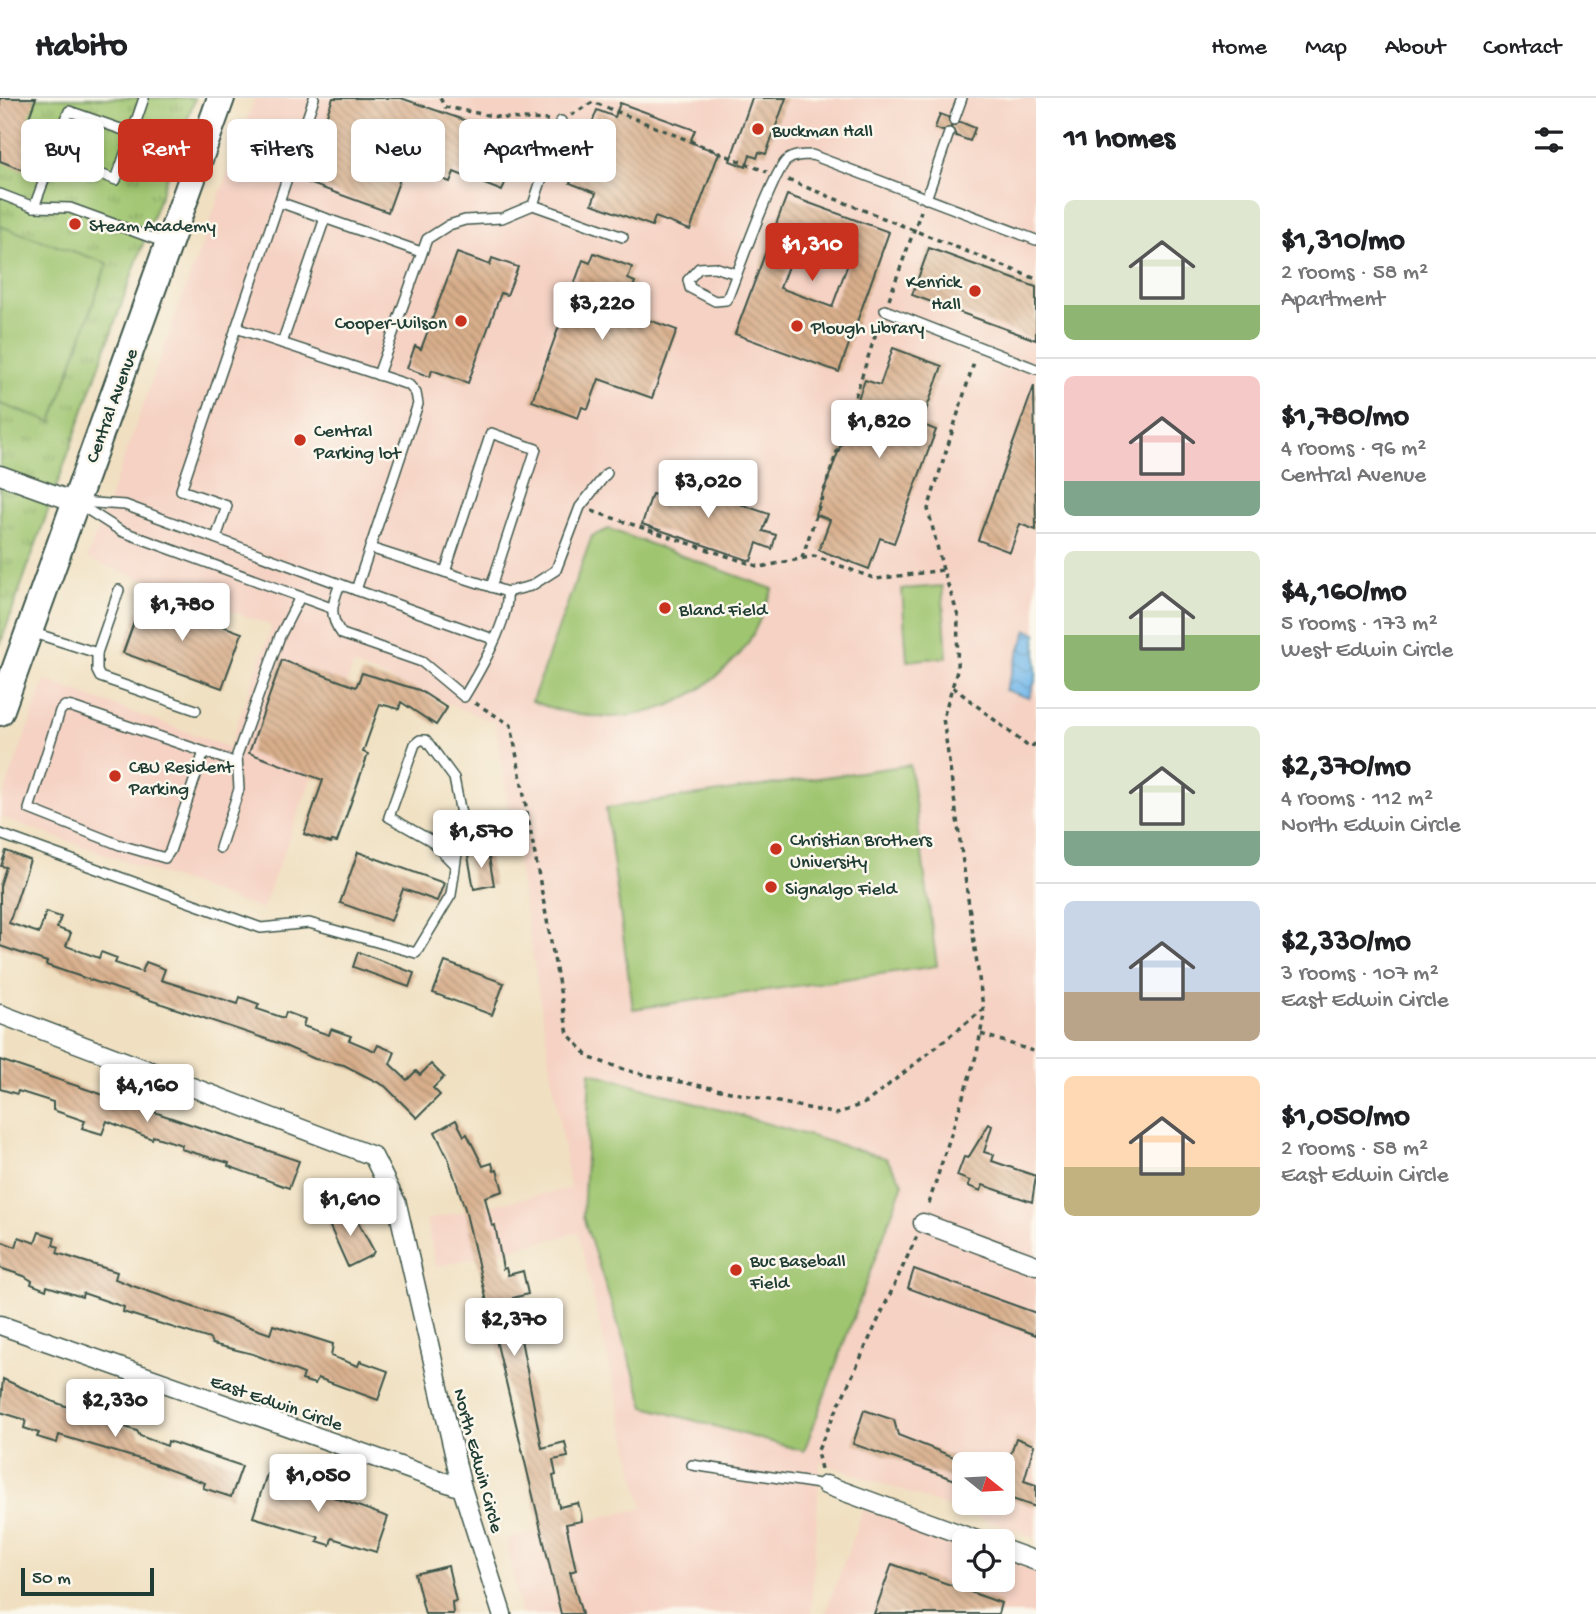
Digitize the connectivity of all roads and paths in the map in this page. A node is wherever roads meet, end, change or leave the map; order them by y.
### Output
1 (144, 98) edge
2 (221, 98) edge
3 (314, 98) edge
4 (440, 98) edge
5 (962, 98) edge
6 (66, 119) edge
7 (92, 119) edge
8 (137, 119) edge
9 (522, 119) edge
10 (564, 119) edge
11 (954, 120) dead end
12 (949, 134) dead end
13 (118, 174) edge
14 (104, 175) edge
15 (777, 176) junction
16 (43, 182) edge
17 (541, 182) edge
18 (0, 194) edge
19 (926, 200) junction
20 (279, 202) junction
21 (533, 205) junction
22 (34, 207) junction
23 (325, 218) junction
24 (914, 230) junction
25 (623, 237) dead end
26 (1036, 240) edge
27 (168, 244) junction
28 (421, 252) junction
29 (737, 274) junction
30 (1036, 279) edge
31 (885, 310) junction
32 (236, 328) junction
33 (282, 343) junction
34 (977, 353) dead end
35 (1036, 369) edge
36 (378, 375) junction
37 (607, 473) dead end
38 (0, 475) edge
39 (75, 502) junction
40 (580, 507) junction
41 (216, 538) junction
42 (370, 548) junction
43 (802, 558) junction
44 (943, 570) junction
45 (445, 572) junction
46 (340, 584) junction
47 (491, 587) junction
48 (119, 590) dead end
49 (356, 590) junction
50 (507, 592) junction
51 (300, 597) junction
52 (331, 608) junction
53 (29, 631) junction
54 (493, 639) junction
55 (97, 653) junction
56 (953, 687) junction
57 (464, 697) junction
58 (196, 710) dead end
59 (0, 712) edge
60 (1036, 743) edge
61 (204, 752) junction
62 (237, 763) junction
63 (0, 834) edge
64 (220, 848) dead end
65 (455, 865) junction
66 (984, 1009) junction
67 (0, 1014) edge
68 (981, 1034) junction
69 (1036, 1052) edge
70 (923, 1223) junction
71 (1036, 1265) edge
72 (0, 1325) edge
73 (692, 1465) dead end
74 (825, 1485) junction
75 (462, 1488) junction
76 (952, 1531) edge
77 (1015, 1553) edge
78 (1036, 1561) edge
79 (502, 1614) edge

1 - 8 lane
2 - 27 main road, Central Avenue
3 - 20 lane
4 - 9 path
5 - 11 lane
6 - 7 lane
10 - 15 path
12 - 19 lane
13 - 14 lane
15 - 19 lane
15 - 24 path
15 - 29 lane
16 - 22 lane
17 - 21 lane
18 - 22 lane
19 - 24 path
19 - 26 lane
20 - 23 lane
20 - 32 lane
21 - 25 lane
21 - 28 lane
22 - 27 lane
23 - 28 lane
23 - 33 lane
24 - 30 path
24 - 31 path
27 - 39 main road, Central Avenue
28 - 36 lane
29 - 29 lane
31 - 35 lane
31 - 43 path
32 - 33 lane
32 - 41 lane
33 - 36 lane
34 - 44 path
36 - 42 lane
37 - 40 lane
38 - 39 street
39 - 41 lane
39 - 51 lane
39 - 53 main road, Central Avenue
40 - 43 path
40 - 50 lane
41 - 46 lane
42 - 45 lane
42 - 49 lane
43 - 44 path
44 - 56 path
45 - 47 lane
45 - 47 lane
46 - 49 lane
46 - 52 lane
47 - 50 lane
48 - 55 lane
49 - 54 lane
50 - 54 lane
51 - 52 lane
51 - 62 lane
52 - 57 lane
53 - 55 lane
53 - 59 main road, Central Avenue
54 - 57 lane
55 - 58 lane
56 - 60 path
56 - 66 path
57 - 66 path
61 - 61 lane
61 - 62 lane
62 - 64 lane
63 - 65 lane
65 - 65 lane
66 - 68 path
67 - 75 street, North Edwin Circle
68 - 69 path
68 - 70 path
70 - 71 street
70 - 74 path
72 - 75 street, East Edwin Circle
73 - 74 lane
74 - 76 street
75 - 79 street, North Edwin Circle
77 - 78 street

